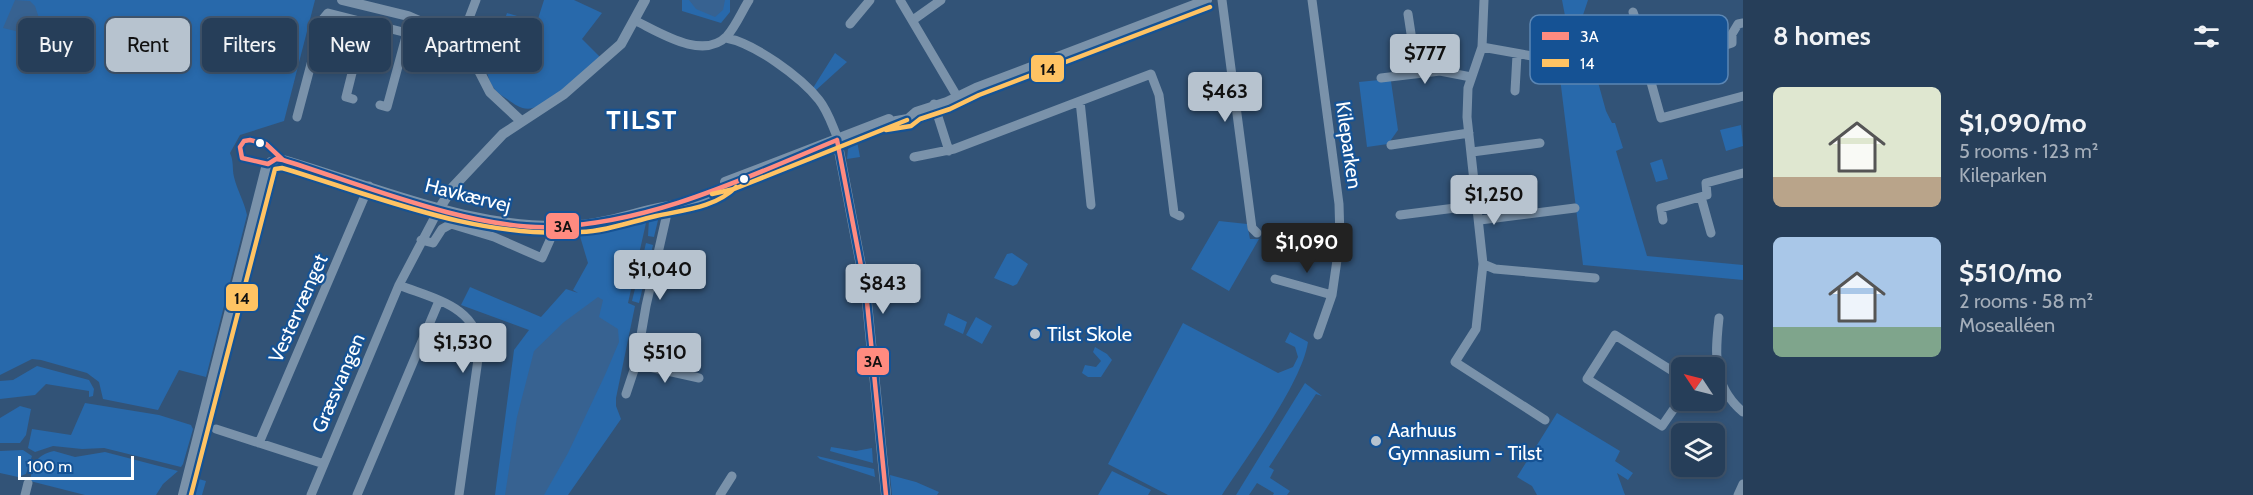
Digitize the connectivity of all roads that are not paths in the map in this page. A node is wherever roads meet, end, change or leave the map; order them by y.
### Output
1 (342, 0) edge
2 (477, 0) edge
3 (645, 0) edge
4 (749, 0) edge
5 (870, 0) edge
6 (900, 0) edge
7 (941, 0) edge
8 (1207, 0) edge
9 (1222, 0) edge
10 (1312, 0) edge
11 (1484, 0) edge
12 (374, 8) junction
13 (1633, 12) dead end
14 (1408, 14) dead end
15 (1634, 15) edge
16 (323, 18) edge
17 (353, 18) edge
18 (369, 18) edge
19 (407, 18) edge
20 (470, 18) edge
21 (850, 19) dead end
22 (913, 20) junction
23 (636, 21) junction
24 (1743, 23) edge
25 (391, 28) edge
26 (726, 38) junction
27 (1728, 44) edge
28 (1482, 48) junction
29 (1517, 55) junction
30 (1530, 56) edge
31 (309, 72) edge
32 (353, 72) edge
33 (480, 72) edge
34 (1417, 72) junction
35 (1471, 77) junction
36 (1381, 78) dead end
37 (1651, 84) edge
38 (1515, 90) dead end
39 (958, 95) junction
40 (1743, 96) edge
41 (353, 99) dead end
42 (1080, 100) junction
43 (934, 104) junction
44 (380, 105) dead end
45 (297, 117) dead end
46 (521, 121) junction
47 (1469, 133) junction
48 (837, 137) junction
49 (1391, 145) dead end
50 (1536, 147) dead end
51 (949, 151) junction
52 (1472, 152) junction
53 (914, 157) dead end
54 (1743, 173) edge
55 (369, 186) junction
56 (1701, 197) junction
57 (1411, 202) dead end
58 (1091, 205) dead end
59 (1479, 205) junction
60 (664, 207) junction
61 (1575, 208) dead end
62 (439, 209) junction
63 (1412, 213) junction
64 (1400, 215) dead end
65 (1180, 216) dead end
66 (1480, 220) junction
67 (1663, 220) dead end
68 (1257, 233) dead end
69 (1711, 233) dead end
70 (421, 240) junction
71 (550, 240) dead end
72 (1483, 264) junction
73 (1596, 278) dead end
74 (1275, 279) dead end
75 (399, 285) junction
76 (1332, 295) junction
77 (439, 301) junction
78 (1719, 318) dead end
79 (1318, 335) dead end
80 (1715, 357) edge
81 (636, 364) junction
82 (1671, 370) edge
83 (699, 378) dead end
84 (1725, 390) edge
85 (626, 394) dead end
86 (1672, 411) edge
87 (1743, 412) edge
88 (1545, 420) dead end
89 (216, 429) dead end
90 (259, 443) junction
91 (324, 464) junction
92 (732, 476) dead end
93 (28, 483) dead end
94 (1743, 484) edge
95 (25, 495) edge
96 (183, 495) edge
97 (310, 495) edge
98 (357, 495) edge
99 (459, 495) edge
100 (720, 495) edge
101 (886, 495) edge
102 (1738, 495) edge

1 - 12 street
2 - 20 street
3 - 23 street
4 - 26 street
5 - 21 street
6 - 22 street
7 - 22 street
8 - 39 street, Havkærvej
9 - 68 street
10 - 76 street, Kileparken
11 - 28 street
12 - 18 street
12 - 19 street
13 - 15 street
14 - 34 street
16 - 17 street
22 - 39 street
23 - 26 street
23 - 46 street
24 - 27 street
25 - 44 street
26 - 48 street
28 - 29 street
28 - 35 street
29 - 30 street
29 - 38 street
31 - 45 street
32 - 41 street
33 - 46 street
34 - 35 street
34 - 36 street
35 - 47 street
37 - 40 street
39 - 43 street, Havkærvej
42 - 51 street
42 - 58 street
42 - 65 street
43 - 48 street, Havkærvej
43 - 51 street
46 - 62 street
47 - 49 street
47 - 52 street
48 - 60 street, Havkærvej
48 - 101 street
50 - 52 street
51 - 53 street
52 - 59 street
54 - 56 street
55 - 62 street, Havkærvej
55 - 90 street, Vestervænget
55 - 96 street, Havkærvej
56 - 67 street
56 - 69 street
57 - 63 street
59 - 63 street
59 - 66 street
60 - 62 street, Havkærvej
60 - 81 street
61 - 66 street
62 - 70 street, Græsvangen
63 - 64 street
66 - 72 street
70 - 71 street, Havkærvej
70 - 75 street, Græsvangen
72 - 73 street
72 - 88 street
74 - 76 street
75 - 77 street
75 - 91 street, Græsvangen
76 - 79 street, Kileparken
77 - 98 street
77 - 99 street
78 - 80 street
81 - 83 street
81 - 85 street
82 - 86 street
84 - 87 street
89 - 90 street
90 - 91 street
91 - 97 street, Græsvangen
92 - 100 street
93 - 95 street
94 - 102 street

